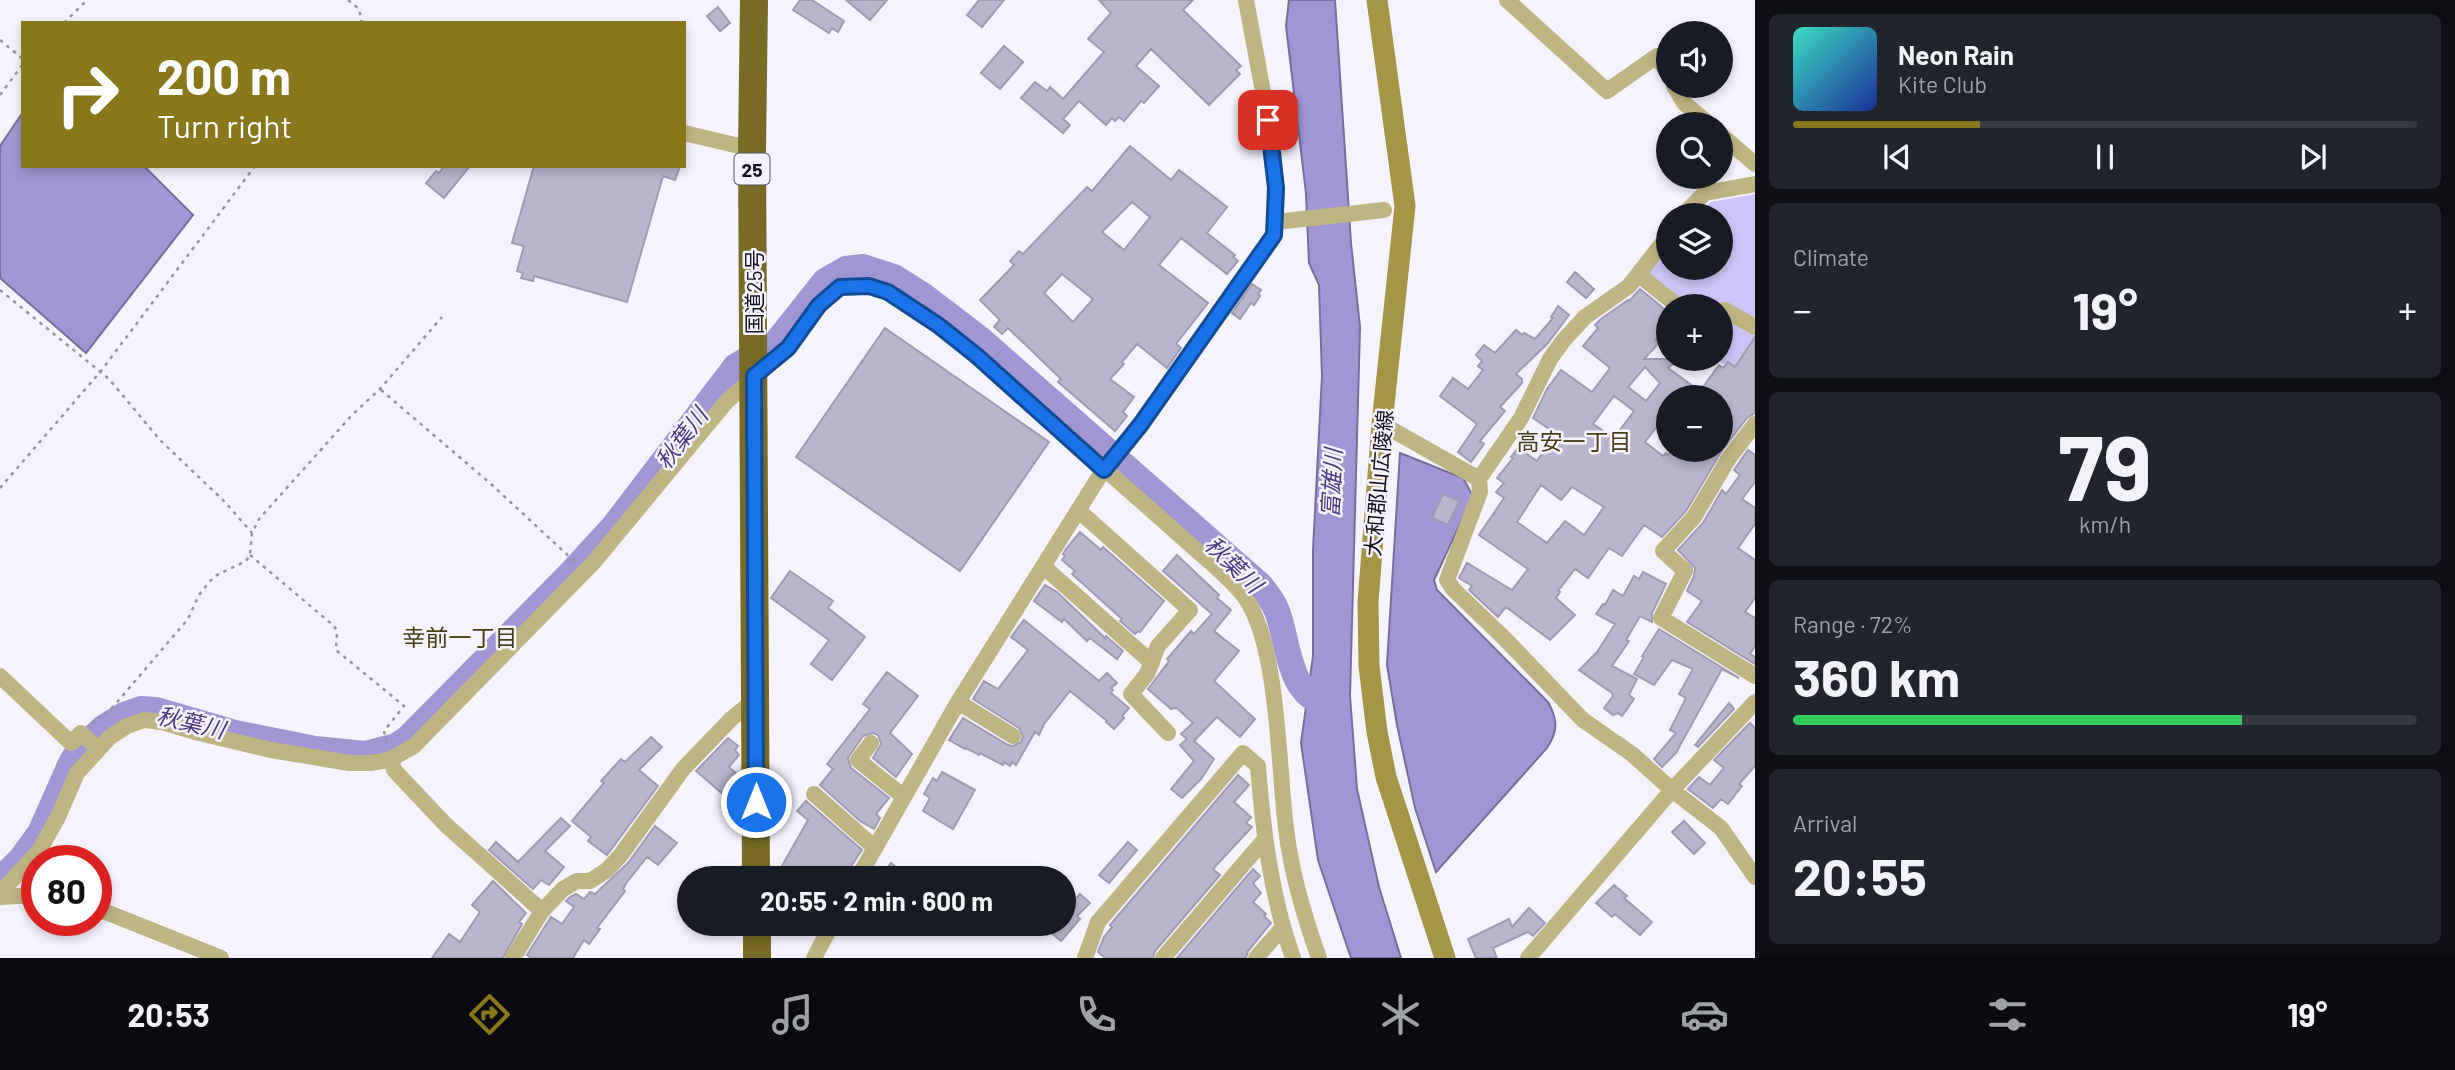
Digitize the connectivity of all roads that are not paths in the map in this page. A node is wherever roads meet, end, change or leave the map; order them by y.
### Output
1 (754, 0) edge
2 (1246, 0) edge
3 (1377, 0) edge
4 (1507, 0) edge
5 (1656, 57) edge
6 (1681, 98) edge
7 (1695, 112) edge
8 (686, 134) edge
9 (1733, 145) edge
10 (752, 149) junction
11 (1755, 164) edge
12 (1755, 184) edge
13 (1695, 203) edge
14 (1394, 208) junction
15 (1276, 222) junction
16 (1656, 252) edge
17 (1639, 275) junction
18 (1663, 294) edge
19 (1733, 315) edge
20 (1755, 327) edge
21 (754, 360) junction
22 (1382, 424) junction
23 (1755, 424) edge
24 (1104, 470) junction
25 (1479, 479) junction
26 (1078, 510) junction
27 (1043, 566) junction
28 (1152, 663) junction
29 (0, 676) edge
30 (1755, 676) edge
31 (756, 699) junction
32 (958, 702) junction
33 (1754, 705) edge
34 (1168, 733) dead end
35 (1013, 736) dead end
36 (871, 743) dead end
37 (98, 749) junction
38 (391, 759) junction
39 (1672, 790) junction
40 (814, 794) dead end
41 (904, 797) junction
42 (1265, 839) junction
43 (875, 848) junction
44 (756, 866) edge
45 (865, 866) edge
46 (1755, 877) edge
47 (0, 895) edge
48 (21, 895) edge
49 (542, 911) junction
50 (112, 914) edge
51 (1283, 927) junction
52 (757, 936) edge
53 (826, 936) edge
54 (518, 956) edge
55 (221, 958) edge
56 (757, 958) edge
57 (814, 958) edge
58 (1084, 958) edge
59 (1163, 958) edge
60 (1256, 958) edge
61 (1293, 958) edge
62 (1319, 958) edge
63 (1445, 958) edge
64 (1528, 958) edge

1 - 10 highway, 国道25号 / 25
2 - 15 street
3 - 14 main road, 大和郡山広陵線
4 - 5 street
6 - 7 street
8 - 10 street
9 - 11 street
10 - 21 highway, 国道25号 / 25
12 - 13 street
14 - 15 street
14 - 22 main road, 大和郡山広陵線
15 - 24 street
16 - 17 street
17 - 18 street
17 - 25 street
19 - 20 street
21 - 24 street
21 - 31 highway, 国道25号 / 25
21 - 38 street
22 - 25 street
22 - 63 main road, 大和郡山広陵線
23 - 30 street
24 - 26 street
24 - 62 street
25 - 39 street
26 - 27 street
26 - 28 street
27 - 28 street
27 - 32 street
28 - 34 street
29 - 37 street
31 - 44 highway, 国道25号 / 25
31 - 49 street
32 - 35 street
32 - 41 street
33 - 39 street
36 - 41 street
37 - 38 street
37 - 47 street
38 - 49 street
39 - 46 street
39 - 64 street
40 - 43 street
41 - 43 street
42 - 51 street
42 - 58 street
42 - 59 street
43 - 45 street
47 - 48 street
49 - 54 street
50 - 55 street
51 - 60 street
51 - 61 street
52 - 56 highway
53 - 57 street

